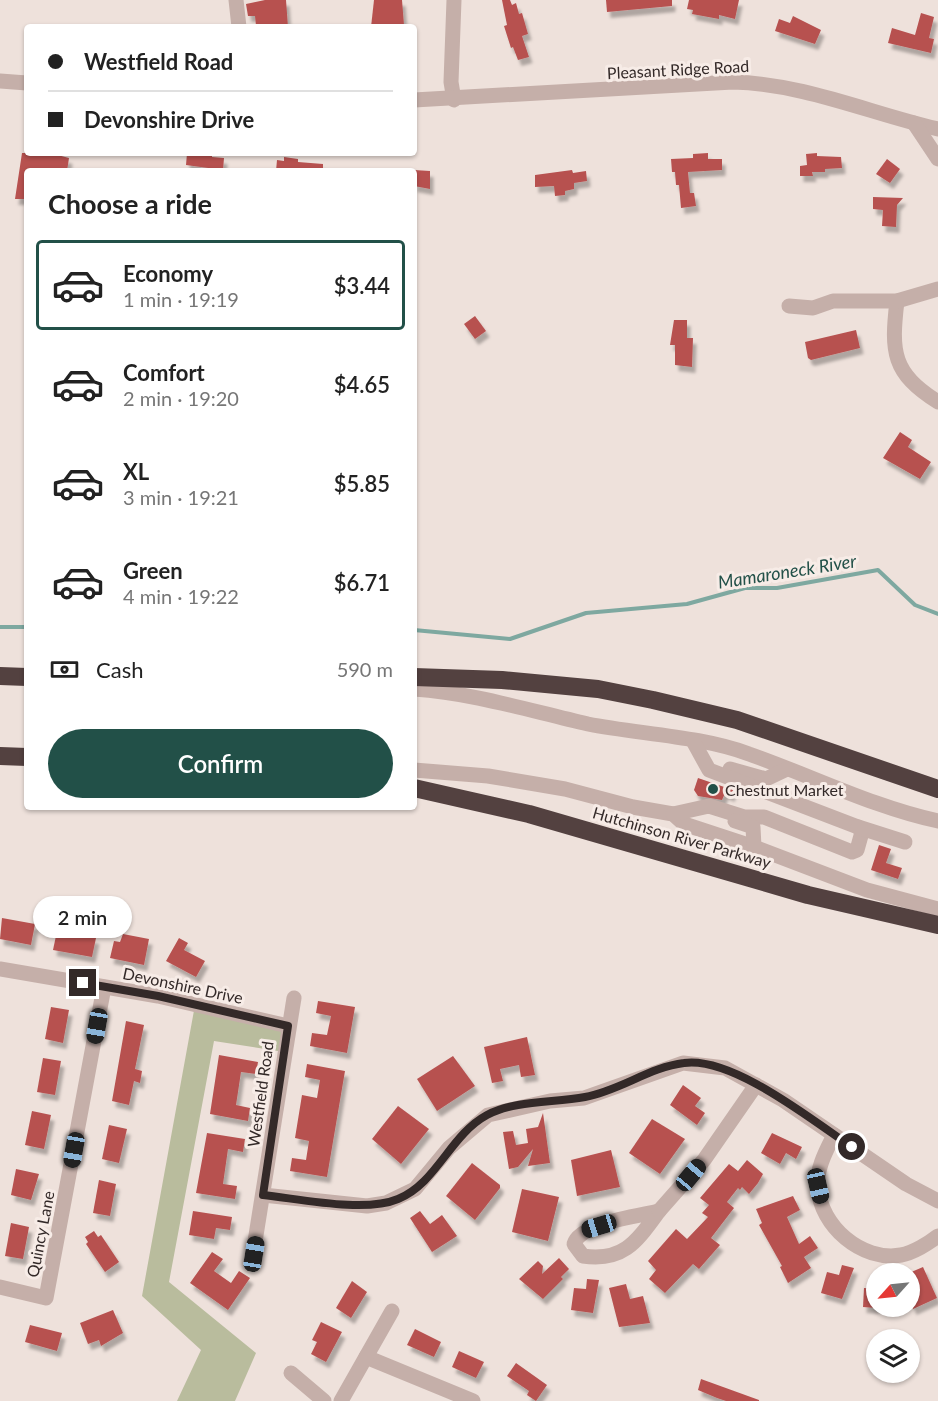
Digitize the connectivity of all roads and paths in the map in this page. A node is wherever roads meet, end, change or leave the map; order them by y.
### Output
1 (236, 0) edge
2 (454, 0) edge
3 (239, 24) edge
4 (0, 81) edge
5 (24, 83) edge
6 (417, 100) edge
7 (454, 100) junction
8 (914, 123) junction
9 (938, 129) edge
10 (938, 159) edge
11 (938, 289) edge
12 (897, 301) junction
13 (789, 306) dead end
14 (938, 402) edge
15 (0, 676) edge
16 (24, 677) edge
17 (417, 677) edge
18 (417, 689) edge
19 (693, 741) junction
20 (0, 756) edge
21 (24, 757) edge
22 (787, 769) junction
23 (417, 770) edge
24 (417, 789) edge
25 (938, 789) edge
26 (773, 795) junction
27 (673, 814) junction
28 (764, 817) junction
29 (938, 822) edge
30 (858, 827) junction
31 (906, 842) dead end
32 (754, 847) junction
33 (938, 909) edge
34 (938, 925) edge
35 (0, 969) edge
36 (104, 987) junction
37 (294, 999) dead end
38 (288, 1026) junction
39 (756, 1085) junction
40 (834, 1135) junction
41 (263, 1195) junction
42 (938, 1201) edge
43 (659, 1211) junction
44 (938, 1236) edge
45 (254, 1254) dead end
46 (0, 1287) edge
47 (392, 1311) dead end
48 (366, 1356) junction
49 (291, 1373) dead end
50 (324, 1401) edge
51 (341, 1401) edge
52 (473, 1401) edge

1 - 3 street
2 - 7 street
4 - 5 street
6 - 7 street, Pleasant Ridge Road
7 - 8 street, Pleasant Ridge Road
8 - 9 street, Pleasant Ridge Road
8 - 10 street
11 - 12 street
12 - 13 street
12 - 14 street
15 - 16 highway
17 - 25 highway
18 - 19 street
19 - 22 street
19 - 26 street
20 - 21 highway
22 - 26 street
22 - 29 street
23 - 27 street
24 - 34 highway, Hutchinson River Parkway
26 - 28 street
26 - 30 street
27 - 28 street
27 - 32 street
28 - 30 street
28 - 32 street
30 - 31 street
32 - 33 street
35 - 36 street, Devonshire Drive
36 - 38 street, Devonshire Drive
36 - 46 street, Quincy Lane
37 - 38 street, Westfield Road
38 - 41 street, Westfield Road
39 - 40 street
39 - 41 street
39 - 43 street
40 - 42 street
40 - 44 street
41 - 45 street, Westfield Road
43 - 43 street
47 - 48 street
48 - 51 street
48 - 52 street
49 - 50 street

